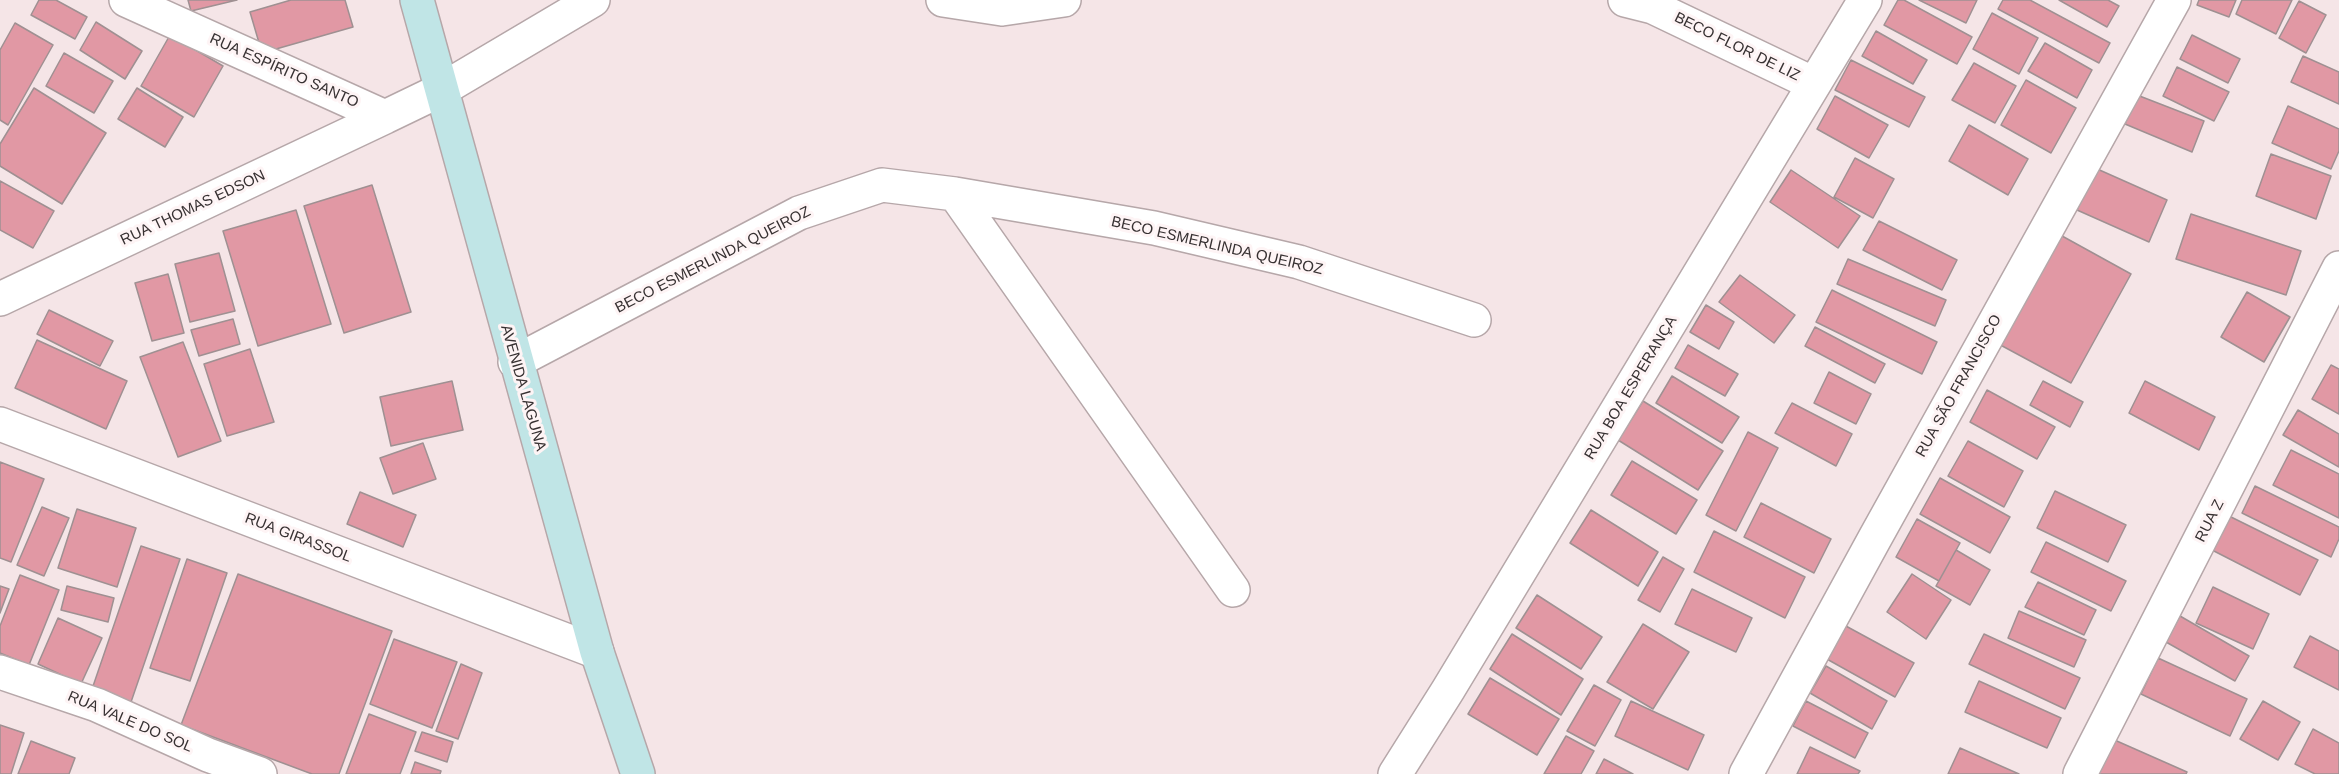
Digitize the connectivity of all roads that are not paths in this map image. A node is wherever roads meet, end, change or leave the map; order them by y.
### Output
1 (126, 0) edge
2 (417, 0) edge
3 (593, 0) edge
4 (943, 0) edge
5 (1064, 0) edge
6 (1625, 0) edge
7 (1865, 0) edge
8 (2174, 0) edge
9 (1814, 84) junction
10 (441, 90) junction
11 (385, 117) junction
12 (955, 194) junction
13 (2339, 268) edge
14 (0, 299) edge
15 (1474, 320) dead end
16 (515, 362) junction
17 (0, 424) edge
18 (1233, 590) dead end
19 (597, 652) junction
20 (0, 672) edge
21 (260, 774) edge
22 (638, 774) edge
23 (1395, 774) edge
24 (1746, 774) edge
25 (2080, 774) edge

1 - 11 street, RUA ESPÍRITO SANTO
2 - 10 main road, AVENIDA LAGUNA
3 - 10 street
4 - 5 street
6 - 9 street, BECO FLOR DE LIZ
7 - 9 street, RUA BOA ESPERANÇA
8 - 24 street, RUA SÃO FRANCISCO
9 - 23 street, RUA BOA ESPERANÇA
10 - 11 street
10 - 16 main road, AVENIDA LAGUNA
11 - 14 street, RUA THOMAS EDSON
12 - 15 street, BECO ESMERLINDA QUEIROZ
12 - 16 street, BECO ESMERLINDA QUEIROZ
12 - 18 street
13 - 25 street, RUA Z
16 - 19 main road, AVENIDA LAGUNA
17 - 19 street, RUA GIRASSOL
19 - 22 main road, AVENIDA LAGUNA
20 - 21 street, RUA VALE DO SOL

